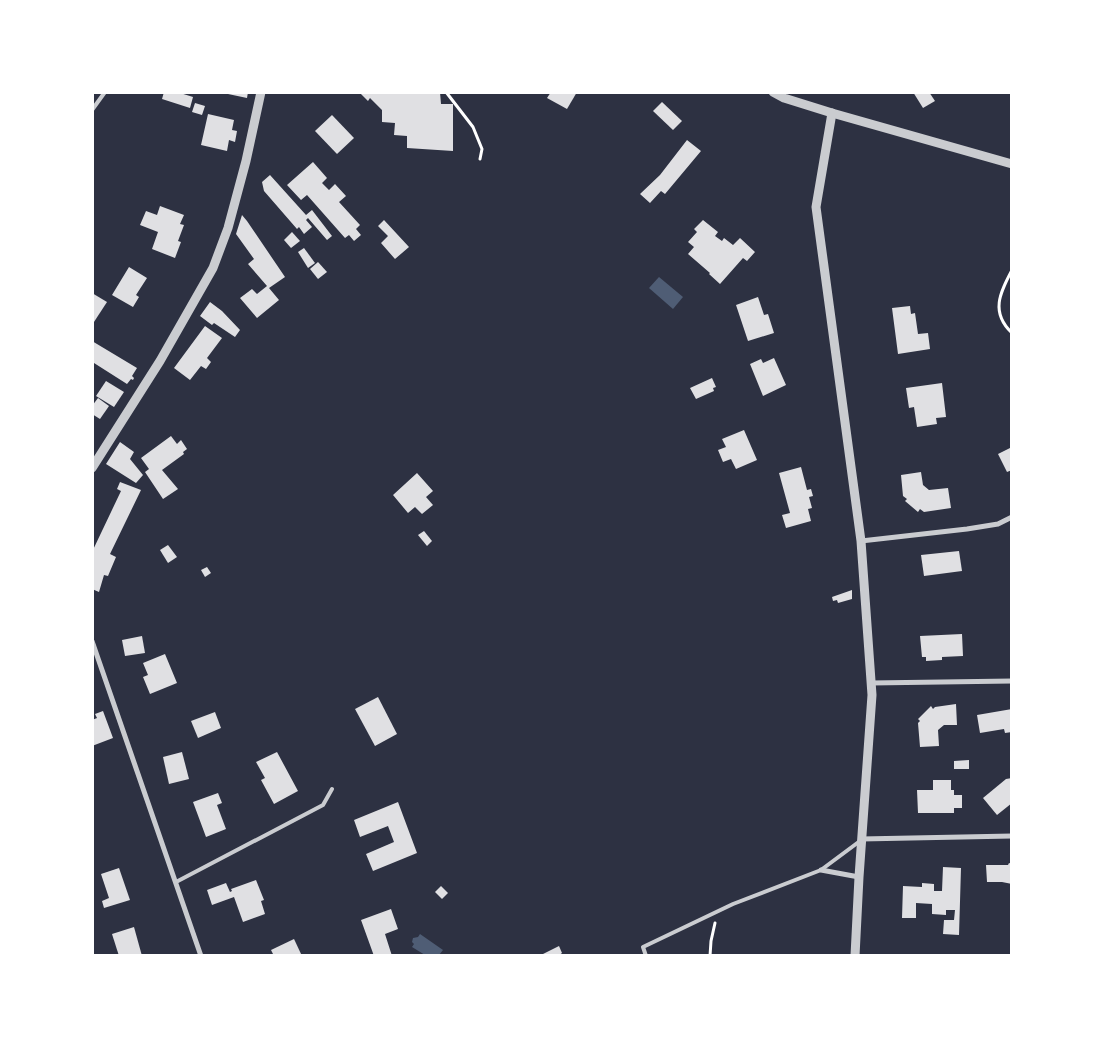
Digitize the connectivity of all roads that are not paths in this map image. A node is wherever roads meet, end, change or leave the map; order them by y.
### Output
1 (105, 92) edge
2 (261, 92) edge
3 (773, 92) edge
4 (92, 110) edge
5 (832, 113) junction
6 (1012, 164) edge
7 (92, 468) edge
8 (1012, 517) edge
9 (862, 541) junction
10 (92, 641) edge
11 (1012, 681) edge
12 (871, 683) junction
13 (332, 789) dead end
14 (1012, 836) edge
15 (862, 839) junction
16 (821, 870) junction
17 (858, 877) junction
18 (176, 882) junction
19 (201, 956) edge
20 (646, 956) edge
21 (855, 956) edge

1 - 4 lane
2 - 7 street
3 - 5 street
5 - 6 street
5 - 9 street
8 - 9 street
9 - 12 street
10 - 18 street
11 - 12 street
12 - 15 street
13 - 18 lane
14 - 15 street
15 - 16 lane
15 - 17 street
16 - 17 street
16 - 20 lane
17 - 21 street
18 - 19 street

